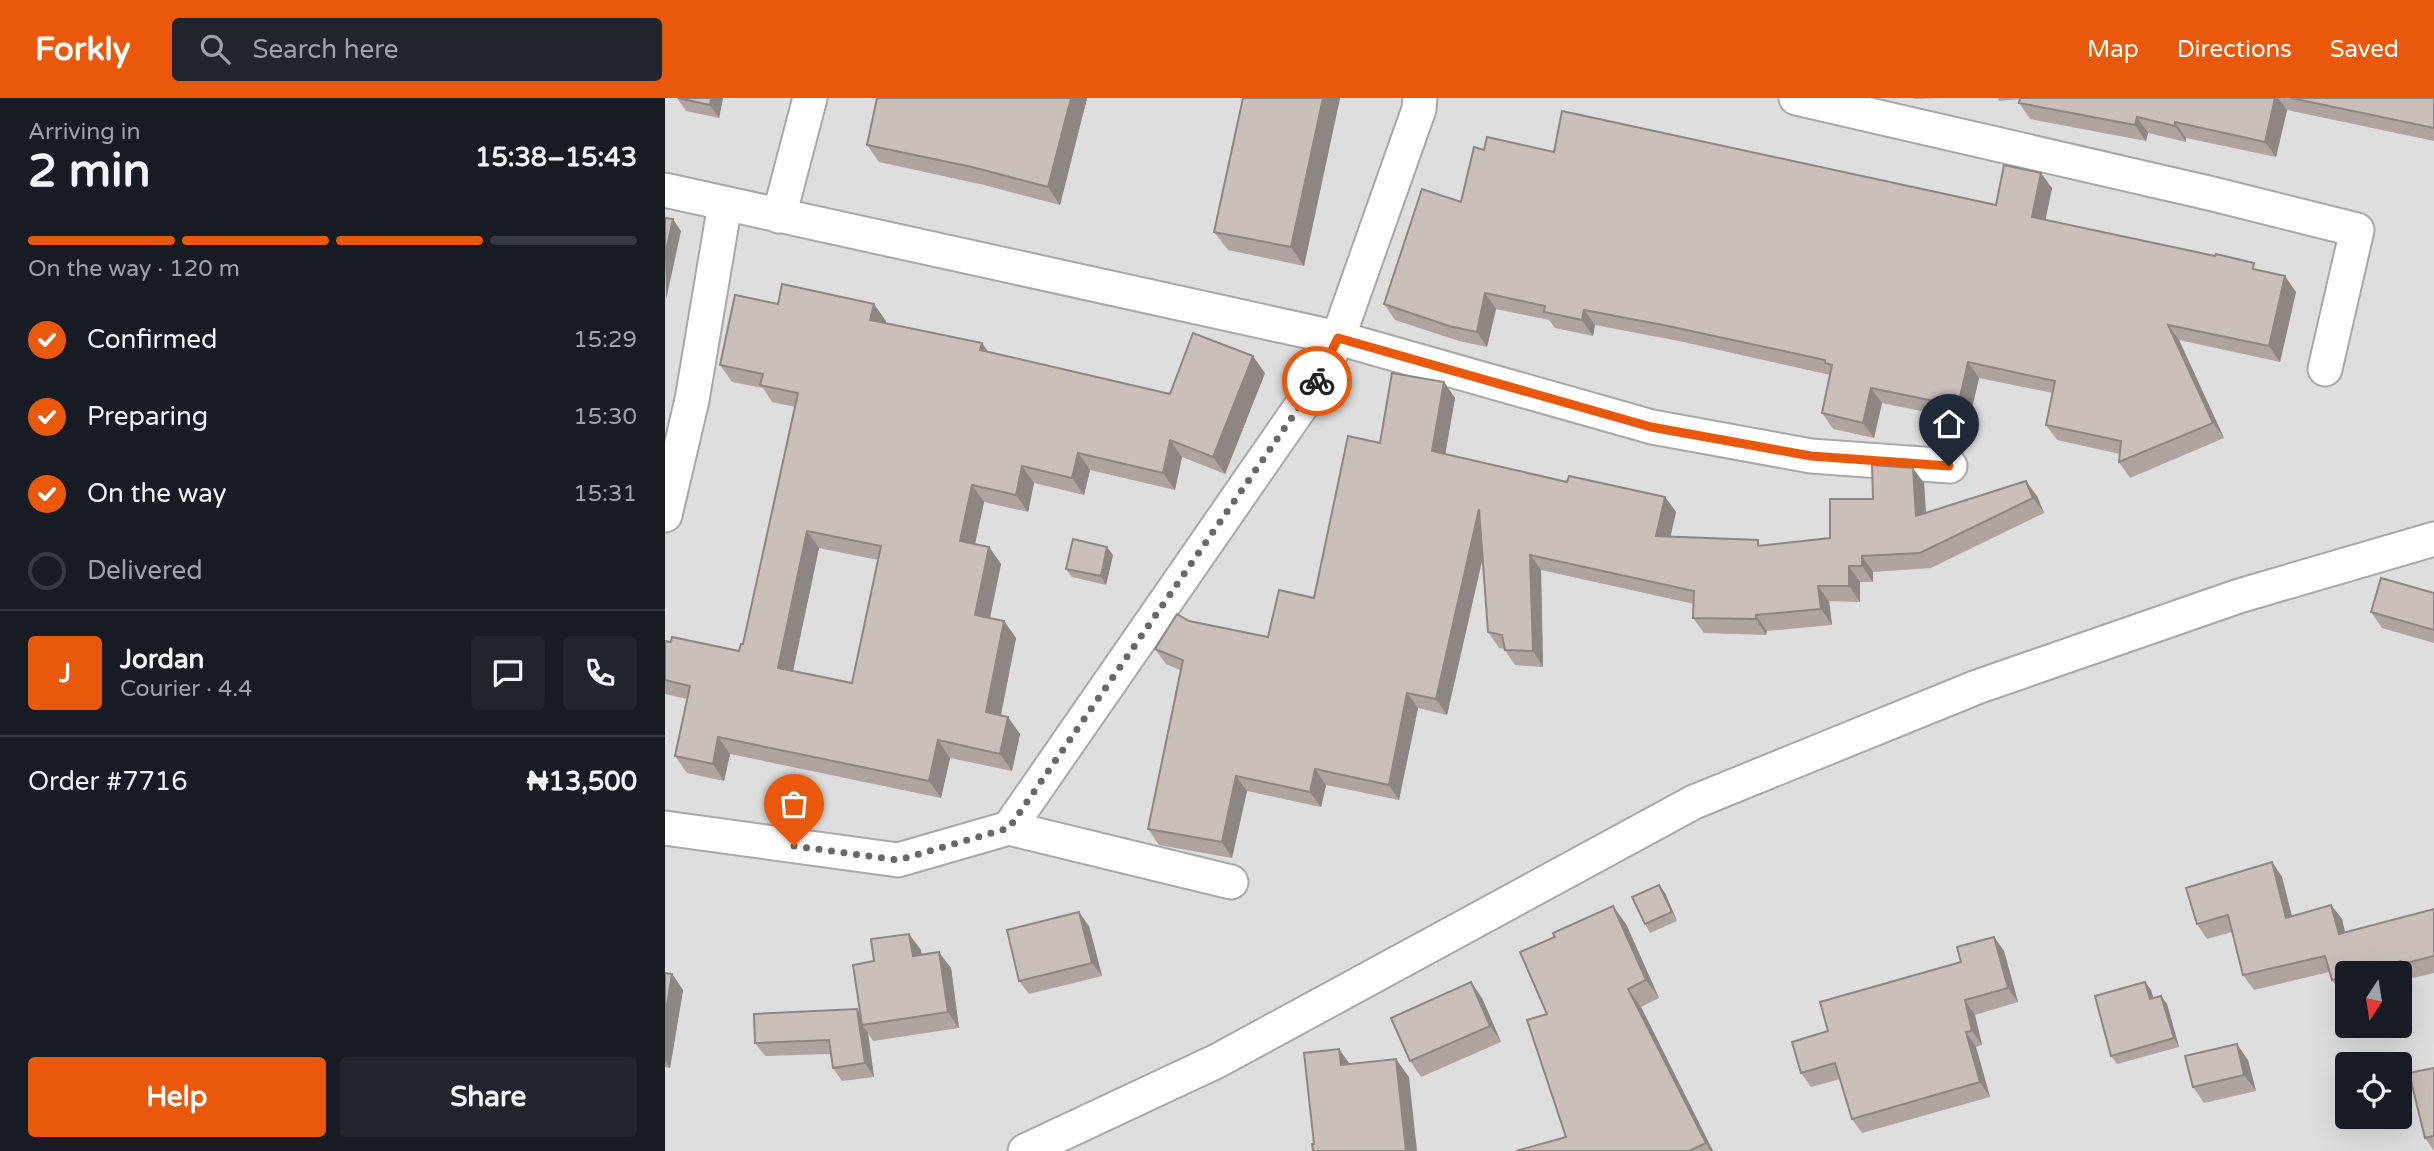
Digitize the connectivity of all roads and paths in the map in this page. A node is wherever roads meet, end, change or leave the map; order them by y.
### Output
1 (810, 98) edge
2 (1420, 98) edge
3 (1796, 98) edge
4 (665, 190) edge
5 (725, 204) junction
6 (779, 216) junction
7 (1338, 338) junction
8 (2325, 369) dead end
9 (1949, 466) dead end
10 (665, 515) edge
11 (2434, 539) edge
12 (665, 828) edge
13 (1009, 828) junction
14 (1231, 883) dead end
15 (1025, 1151) edge

1 - 6 street
2 - 7 street
3 - 8 street
4 - 5 street
5 - 6 street
5 - 10 street
6 - 7 street
7 - 9 street
7 - 13 street
11 - 15 street
12 - 13 street
13 - 14 street

